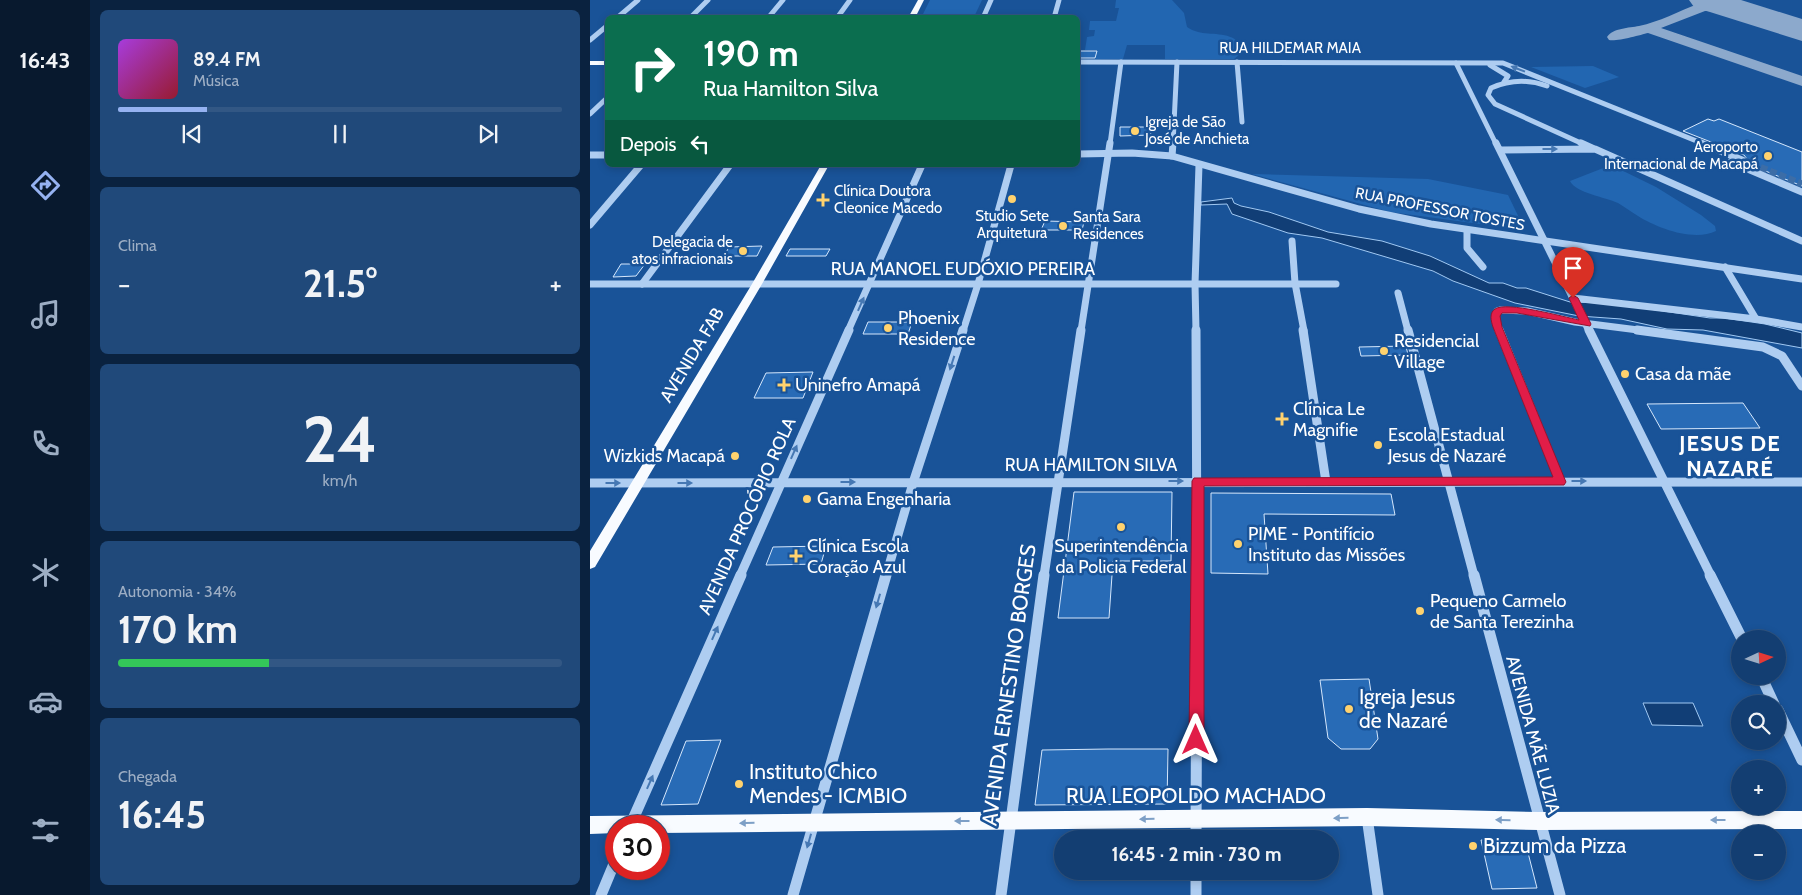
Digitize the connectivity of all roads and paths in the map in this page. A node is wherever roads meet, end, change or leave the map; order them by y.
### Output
1 (638, 0) edge
2 (708, 0) edge
3 (783, 0) edge
4 (850, 0) edge
5 (921, 0) edge
6 (991, 0) edge
7 (1059, 0) edge
8 (620, 15) edge
9 (693, 15) edge
10 (770, 15) edge
11 (839, 15) edge
12 (913, 15) edge
13 (984, 15) edge
14 (1055, 15) edge
15 (605, 28) edge
16 (590, 40) edge
17 (605, 62) edge
18 (1080, 62) edge
19 (1121, 62) junction
20 (1176, 62) junction
21 (1237, 62) junction
22 (590, 63) edge
23 (1456, 63) junction
24 (1483, 63) junction
25 (1504, 82) junction
26 (1570, 90) junction
27 (1578, 98) junction
28 (605, 100) edge
29 (590, 114) edge
30 (1242, 122) dead end
31 (1595, 149) junction
32 (1501, 150) junction
33 (1080, 154) edge
34 (1110, 154) junction
35 (590, 155) edge
36 (605, 155) edge
37 (1172, 156) junction
38 (1742, 160) tunnel mouth
39 (1199, 165) junction
40 (639, 167) edge
41 (729, 167) edge
42 (824, 167) edge
43 (921, 167) edge
44 (1010, 167) edge
45 (1802, 192) edge
46 (590, 225) edge
47 (1467, 230) junction
48 (1292, 241) dead end
49 (1544, 242) junction
50 (1802, 242) edge
51 (1726, 267) junction
52 (1483, 268) dead end
53 (1802, 280) edge
54 (1295, 283) junction
55 (590, 284) edge
56 (642, 284) junction
57 (757, 284) junction
58 (870, 284) junction
59 (978, 284) junction
60 (1087, 284) junction
61 (1195, 284) junction
62 (1336, 284) dead end
63 (1398, 293) dead end
64 (1574, 299) junction
65 (1756, 319) junction
66 (1585, 321) junction
67 (1802, 326) edge
68 (1802, 386) edge
69 (1448, 480) junction
70 (1057, 481) junction
71 (1198, 481) junction
72 (780, 482) junction
73 (1326, 482) junction
74 (1560, 482) junction
75 (1664, 482) junction
76 (1802, 482) edge
77 (590, 483) edge
78 (636, 483) junction
79 (912, 483) junction
80 (590, 563) edge
81 (1738, 630) edge
82 (1786, 727) edge
83 (1802, 760) edge
84 (636, 815) edge
85 (1368, 817) junction
86 (1196, 818) junction
87 (1011, 820) junction
88 (1802, 820) edge
89 (1539, 821) junction
90 (814, 822) junction
91 (590, 825) edge
92 (605, 825) edge
93 (670, 825) edge
94 (1196, 830) edge
95 (607, 880) edge
96 (1196, 880) edge
97 (600, 895) edge
98 (793, 895) edge
99 (1001, 895) edge
100 (1196, 895) edge
101 (1378, 895) edge
102 (1560, 895) edge

1 - 8 street
2 - 9 street
3 - 10 street
4 - 11 street
5 - 12 main road
6 - 13 street
7 - 14 street
15 - 16 street
17 - 22 main road
18 - 19 street, RUA HILDEMAR MAIA
19 - 20 street, RUA HILDEMAR MAIA
19 - 34 street, AVENIDA ERNESTINO BORGES
20 - 21 street, RUA HILDEMAR MAIA
20 - 37 street
21 - 23 street, RUA HILDEMAR MAIA
21 - 30 street
23 - 24 street, RUA HILDEMAR MAIA
23 - 32 street
24 - 25 street
26 -> 24 street, RUA HILDEMAR MAIA
25 - 27 street
25 - 31 street
26 - 27 street
26 - 38 street
27 - 45 street
28 - 29 street
32 -> 31 street
31 - 50 street
32 - 49 street
33 - 34 street, RUA PROFESSOR TOSTES
34 - 37 street, RUA PROFESSOR TOSTES
34 - 60 street, AVENIDA ERNESTINO BORGES
35 - 36 street
37 - 39 street, RUA PROFESSOR TOSTES
39 - 47 street, RUA PROFESSOR TOSTES
39 - 61 street
40 - 46 street
41 - 56 street
42 - 57 main road, AVENIDA FAB
43 - 58 street, AVENIDA PROCÓPIO ROLA
44 - 59 street
47 - 49 street, RUA PROFESSOR TOSTES
47 - 52 street
48 - 54 street
49 - 51 street, RUA PROFESSOR TOSTES
49 - 64 street
51 - 53 street, RUA PROFESSOR TOSTES
51 - 65 street
54 - 61 street, RUA MANOEL EUDÓXIO PEREIRA
54 - 62 street, RUA MANOEL EUDÓXIO PEREIRA
54 - 73 street
55 - 56 street, RUA MANOEL EUDÓXIO PEREIRA
56 - 57 street, RUA MANOEL EUDÓXIO PEREIRA
57 - 58 street, RUA MANOEL EUDÓXIO PEREIRA
57 - 78 main road, AVENIDA FAB
58 - 59 street, RUA MANOEL EUDÓXIO PEREIRA
72 -> 58 street, AVENIDA PROCÓPIO ROLA
59 - 60 street, RUA MANOEL EUDÓXIO PEREIRA
59 -> 79 street
60 - 61 street, RUA MANOEL EUDÓXIO PEREIRA
60 - 70 street, AVENIDA ERNESTINO BORGES
61 - 71 street
63 - 69 street, AVENIDA MÃE LUZIA
64 - 65 street
64 - 66 street
65 - 67 street
66 - 68 street
66 - 74 street
66 - 75 street
69 - 73 street, RUA HAMILTON SILVA
69 - 74 street, RUA HAMILTON SILVA
69 - 89 street, AVENIDA MÃE LUZIA
70 -> 71 street, RUA HAMILTON SILVA
70 - 79 street, RUA HAMILTON SILVA
70 - 87 street, AVENIDA ERNESTINO BORGES
71 - 73 street, RUA HAMILTON SILVA
71 - 86 street
78 -> 72 street, RUA HAMILTON SILVA
72 -> 79 street, RUA HAMILTON SILVA
84 -> 72 street, AVENIDA PROCÓPIO ROLA
74 -> 75 street, RUA HAMILTON SILVA
75 - 76 street, RUA HAMILTON SILVA
75 - 81 street
77 -> 78 street, RUA HAMILTON SILVA
78 - 80 main road, AVENIDA FAB
79 -> 90 street
82 - 83 street
85 -> 86 main road, RUA LEOPOLDO MACHADO
89 -> 85 main road, RUA LEOPOLDO MACHADO
85 - 101 street
86 -> 87 main road, RUA LEOPOLDO MACHADO
86 - 94 street
87 -> 90 main road, RUA LEOPOLDO MACHADO
87 - 99 street, AVENIDA ERNESTINO BORGES
88 -> 89 main road, RUA LEOPOLDO MACHADO
89 - 102 street, AVENIDA MÃE LUZIA
90 -> 93 main road, RUA LEOPOLDO MACHADO
90 -> 98 street
91 - 92 main road, RUA LEOPOLDO MACHADO
95 - 97 street
96 - 100 street

